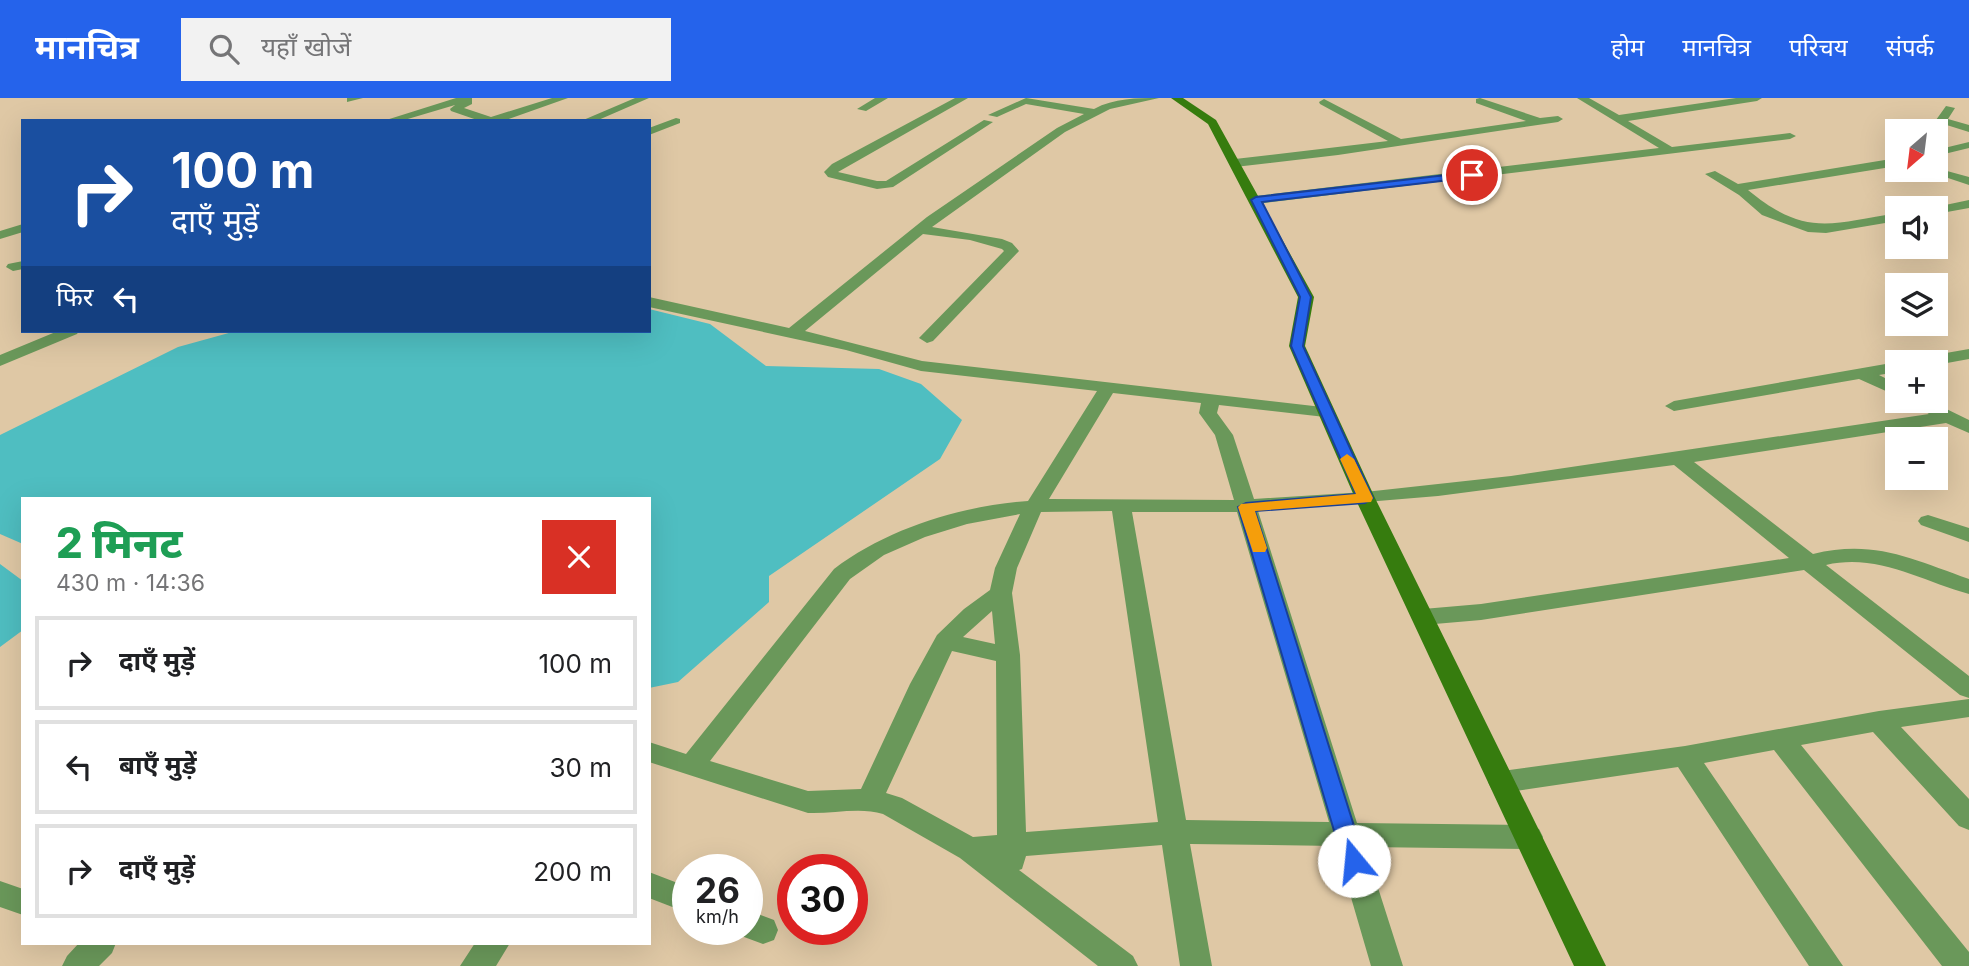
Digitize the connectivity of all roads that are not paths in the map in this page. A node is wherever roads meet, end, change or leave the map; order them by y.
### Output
1 (467, 98) edge
2 (481, 98) edge
3 (563, 98) edge
4 (644, 98) edge
5 (883, 98) edge
6 (963, 98) edge
7 (1154, 98) edge
8 (1176, 98) edge
9 (1582, 98) edge
10 (1757, 98) edge
11 (1724, 99) edge
12 (1480, 101) dead end
13 (1324, 102) dead end
14 (1950, 108) dead end
15 (862, 109) dead end
16 (1095, 111) junction
17 (395, 119) edge
18 (485, 119) edge
19 (497, 119) edge
20 (591, 119) edge
21 (1558, 119) dead end
22 (1617, 119) junction
23 (676, 121) dead end
24 (1539, 122) junction
25 (1969, 129) edge
26 (651, 131) edge
27 (1790, 136) dead end
28 (1400, 143) junction
29 (1969, 145) edge
30 (1670, 150) junction
31 (1948, 150) edge
32 (1235, 163) junction
33 (1885, 164) edge
34 (1711, 174) dead end
35 (1948, 175) edge
36 (1969, 181) edge
37 (1738, 188) junction
38 (1256, 200) junction
39 (1969, 204) edge
40 (1948, 208) edge
41 (1885, 219) edge
42 (21, 229) edge
43 (920, 230) junction
44 (0, 235) edge
45 (651, 302) edge
46 (66, 333) edge
47 (793, 333) junction
48 (927, 338) dead end
49 (1969, 354) edge
50 (1948, 358) edge
51 (0, 361) edge
52 (1885, 369) edge
53 (1861, 373) junction
54 (1885, 385) edge
55 (1108, 387) junction
56 (1211, 399) junction
57 (1674, 406) dead end
58 (1325, 412) junction
59 (1940, 413) edge
60 (1948, 417) junction
61 (1969, 428) edge
62 (1678, 459) junction
63 (1365, 498) junction
64 (1034, 506) junction
65 (1121, 506) junction
66 (1246, 507) junction
67 (1928, 521) dead end
68 (1969, 535) edge
69 (1810, 562) junction
70 (1969, 587) edge
71 (1001, 593) junction
72 (1423, 617) junction
73 (945, 641) junction
74 (1008, 655) junction
75 (1969, 689) edge
76 (1969, 708) edge
77 (1879, 721) junction
78 (1780, 738) junction
79 (651, 753) edge
80 (1685, 756) junction
81 (691, 766) junction
82 (1502, 782) junction
83 (870, 799) junction
84 (1969, 818) edge
85 (1175, 832) junction
86 (1346, 835) junction
87 (1529, 838) junction
88 (1011, 848) junction
89 (970, 849) junction
90 (1012, 883) junction
91 (651, 886) edge
92 (0, 894) edge
93 (672, 894) edge
94 (21, 901) edge
95 (99, 945) edge
96 (493, 945) edge
97 (78, 966) edge
98 (477, 966) edge
99 (1122, 966) edge
100 (1196, 966) edge
101 (1387, 966) edge
102 (1590, 966) edge
103 (1827, 966) edge
104 (1961, 966) edge

1 - 17 street
2 - 18 street
3 - 19 street
4 - 20 street
5 - 15 street
6 - 16 street
7 - 16 street
8 - 32 street
9 - 22 street
10 - 11 street
11 - 22 street
12 - 24 street
13 - 28 street
14 - 25 street
16 - 43 street
21 - 24 street
22 - 30 street
23 - 26 street
24 - 28 street
27 - 30 street
28 - 32 street
29 - 31 street
30 - 38 street
32 - 38 street
33 - 37 street
34 - 37 street
35 - 36 street
37 - 41 street
38 - 58 street
39 - 40 street
42 - 44 street
43 - 47 street
43 - 48 street
45 - 47 street
46 - 51 street
47 - 55 street
49 - 50 street
52 - 53 street
53 - 54 street
53 - 57 street
55 - 56 street
55 - 64 street
56 - 58 street
56 - 66 street
58 - 63 street
59 - 60 street
60 - 61 street
60 - 62 street
62 - 63 street
62 - 69 street
63 - 66 street
63 - 72 street
64 - 65 street
64 - 71 street
64 - 81 street
65 - 66 street
65 - 85 street
66 - 86 street
67 - 68 street
69 - 70 street
69 - 72 street
69 - 75 street
71 - 73 street
71 - 74 street
72 - 82 street
73 - 74 street
73 - 83 street
74 - 88 street
76 - 77 street
77 - 78 street
77 - 84 street
78 - 80 street
78 - 104 street
79 - 81 street
80 - 82 street
80 - 103 street
81 - 83 street
82 - 87 street
83 - 89 street
85 - 86 street
85 - 88 street
85 - 100 street
86 - 87 street
86 - 101 street
87 - 102 street
88 - 89 street
88 - 90 street
89 - 90 street
90 - 99 street
91 - 93 street
92 - 94 street
95 - 97 street
96 - 98 street

